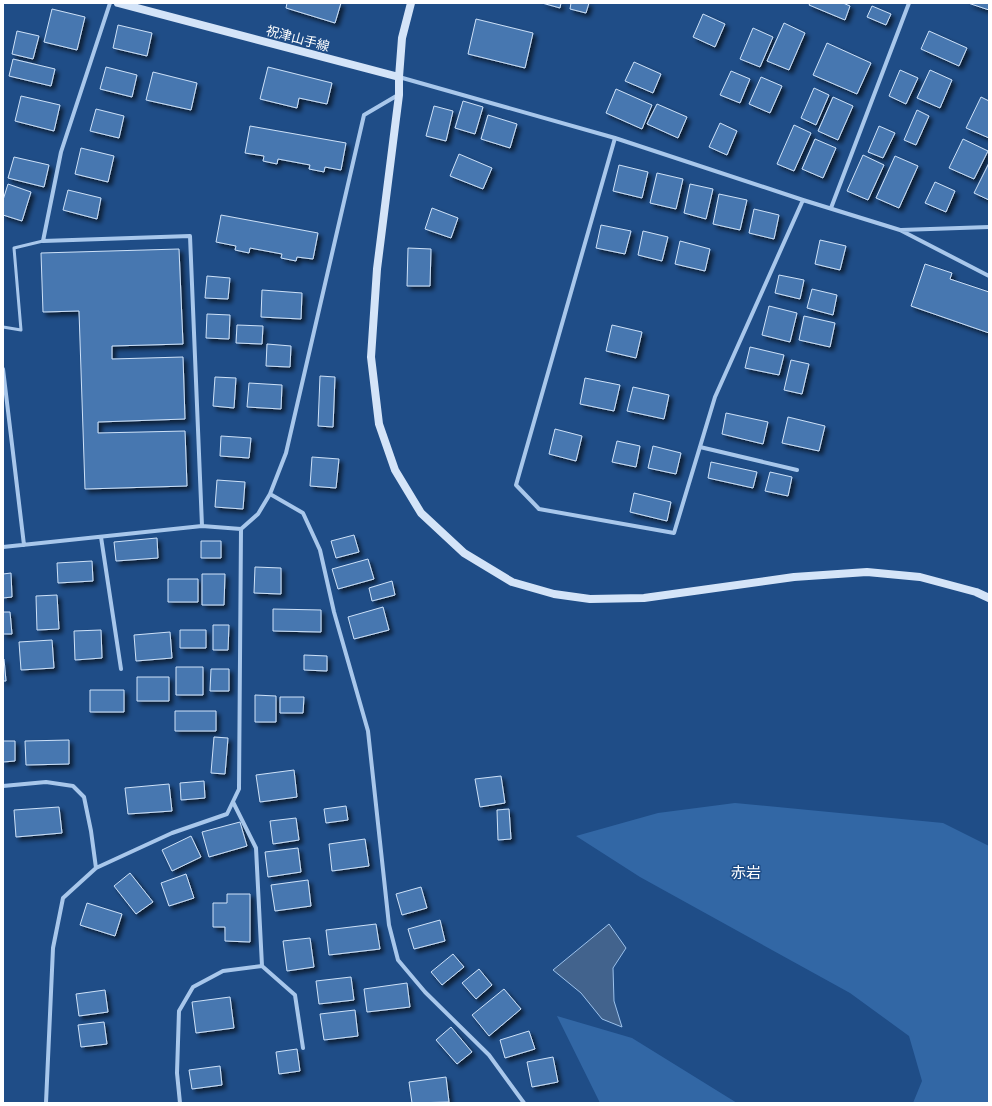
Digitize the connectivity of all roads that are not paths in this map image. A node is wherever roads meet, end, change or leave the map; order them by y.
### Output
1 (110, 3) edge
2 (118, 3) edge
3 (411, 3) edge
4 (909, 3) edge
5 (399, 77) junction
6 (399, 95) junction
7 (615, 138) junction
8 (803, 200) junction
9 (831, 208) junction
10 (989, 226) edge
11 (900, 230) junction
12 (43, 241) junction
13 (989, 276) edge
14 (3, 327) edge
15 (3, 369) edge
16 (700, 447) junction
17 (797, 470) dead end
18 (270, 494) junction
19 (202, 526) junction
20 (241, 529) junction
21 (101, 537) junction
22 (24, 545) junction
23 (3, 547) edge
24 (989, 598) edge
25 (121, 669) dead end
26 (3, 786) edge
27 (233, 802) junction
28 (96, 868) junction
29 (262, 966) junction
30 (303, 1048) dead end
31 (46, 1103) edge
32 (180, 1103) edge
33 (524, 1103) edge

1 - 12 street
2 - 5 street, 祝津山手線
3 - 5 street
4 - 9 street
5 - 6 street
5 - 7 street
6 - 18 street
6 - 24 street
7 - 8 street
7 - 16 street
8 - 9 street
8 - 16 street
9 - 11 street
10 - 11 street
11 - 13 street
12 - 14 lane
12 - 19 street
15 - 22 street
16 - 17 street
18 - 20 street
18 - 33 street
19 - 20 street
19 - 21 street
20 - 27 street
21 - 22 street
21 - 25 street
22 - 23 street
26 - 28 street
27 - 28 street
27 - 29 street
28 - 31 street
29 - 30 street
29 - 32 street

